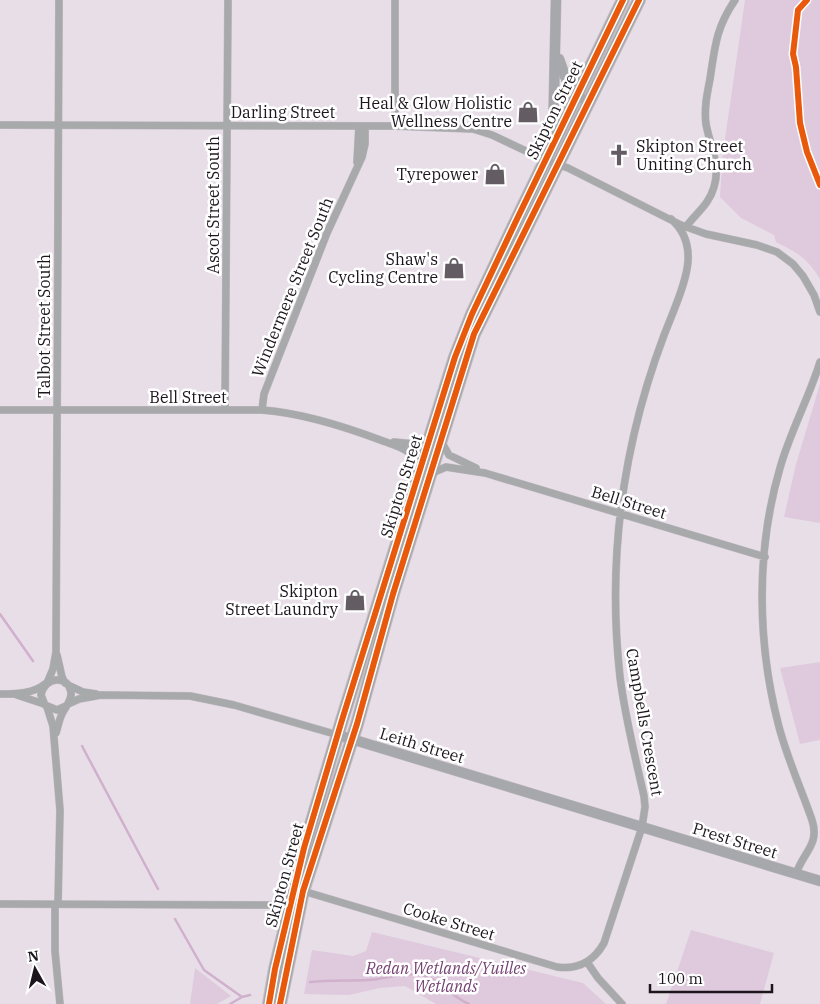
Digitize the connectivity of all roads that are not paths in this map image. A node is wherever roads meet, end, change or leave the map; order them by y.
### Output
1 (59, 0) edge
2 (228, 0) edge
3 (395, 0) edge
4 (556, 0) edge
5 (623, 0) edge
6 (638, 0) edge
7 (734, 0) edge
8 (556, 44) junction
9 (577, 93) junction
10 (586, 107) junction
11 (0, 125) edge
12 (59, 125) junction
13 (227, 126) junction
14 (362, 126) junction
15 (395, 126) junction
16 (553, 143) junction
17 (545, 160) junction
18 (559, 164) junction
19 (671, 219) junction
20 (686, 227) junction
21 (820, 312) edge
22 (820, 362) edge
23 (0, 410) edge
24 (58, 410) junction
25 (225, 410) junction
26 (262, 410) junction
27 (372, 437) junction
28 (436, 437) junction
29 (425, 473) junction
30 (485, 473) junction
31 (619, 514) junction
32 (764, 557) junction
33 (56, 652) junction
34 (46, 684) junction
35 (67, 684) junction
36 (0, 694) edge
37 (14, 694) junction
38 (101, 695) junction
39 (67, 705) junction
40 (46, 706) junction
41 (338, 735) junction
42 (352, 740) junction
43 (54, 741) junction
44 (642, 827) junction
45 (796, 874) junction
46 (820, 881) edge
47 (303, 891) junction
48 (0, 904) edge
49 (57, 904) junction
50 (289, 905) junction
51 (587, 962) junction
52 (60, 1004) edge
53 (270, 1004) edge
54 (280, 1004) edge
55 (622, 1004) edge

1 - 12 street, Talbot Street South
2 - 13 street, Ascot Street South
3 - 15 street
4 - 8 main road
5 - 9 highway, Skipton Street
6 - 10 highway, Skipton Street
7 - 20 street
8 - 9 main road
8 - 16 main road
9 - 10 main road
9 - 16 highway, Skipton Street
10 - 18 highway, Skipton Street
11 - 12 street, Darling Street
12 - 13 street, Darling Street
12 - 24 street, Talbot Street South
13 - 14 street, Darling Street
13 - 25 street, Ascot Street South
14 - 15 street, Darling Street
14 - 26 street, Windermere Street South
15 - 17 street, Darling Street
16 - 17 highway, Skipton Street
17 - 18 street, Darling Street
17 - 28 highway, Skipton Street
18 - 19 street, Darling Street
18 - 28 highway, Skipton Street
19 - 20 street, Darling Street
19 - 31 street, Campbells Crescent
20 - 21 street, Darling Street
22 - 32 street
23 - 24 street, Bell Street
24 - 25 street, Bell Street
24 - 33 street, Talbot Street South
25 - 26 street, Bell Street
26 - 27 street, Bell Street
27 - 28 street, Bell Street
27 - 29 street, Bell Street
28 - 29 highway, Skipton Street
28 - 30 street, Bell Street
29 - 30 street, Bell Street
29 - 41 highway, Skipton Street
29 - 42 highway, Skipton Street
30 - 31 street, Bell Street
31 - 32 street, Bell Street
31 - 44 street, Campbells Crescent
32 - 45 street
33 - 34 street, Talbot Street South
33 - 35 street, Talbot Street South
34 - 35 street
34 - 37 street
34 - 40 street
35 - 38 street, Leith Street
35 - 39 street
36 - 37 street
37 - 40 street
38 - 39 street, Leith Street
38 - 41 street, Leith Street
39 - 40 street
39 - 43 street
40 - 43 street
41 - 42 main road, Leith Street
41 - 50 highway, Skipton Street
42 - 44 main road, Leith Street
42 - 47 highway, Skipton Street
43 - 49 street
44 - 45 main road, Prest Street
44 - 51 street, Campbells Crescent
45 - 46 main road, Prest Street
47 - 51 street, Cooke Street
47 - 54 highway, Skipton Street
48 - 49 street
49 - 50 street
49 - 52 street
50 - 53 highway, Skipton Street
51 - 55 street

